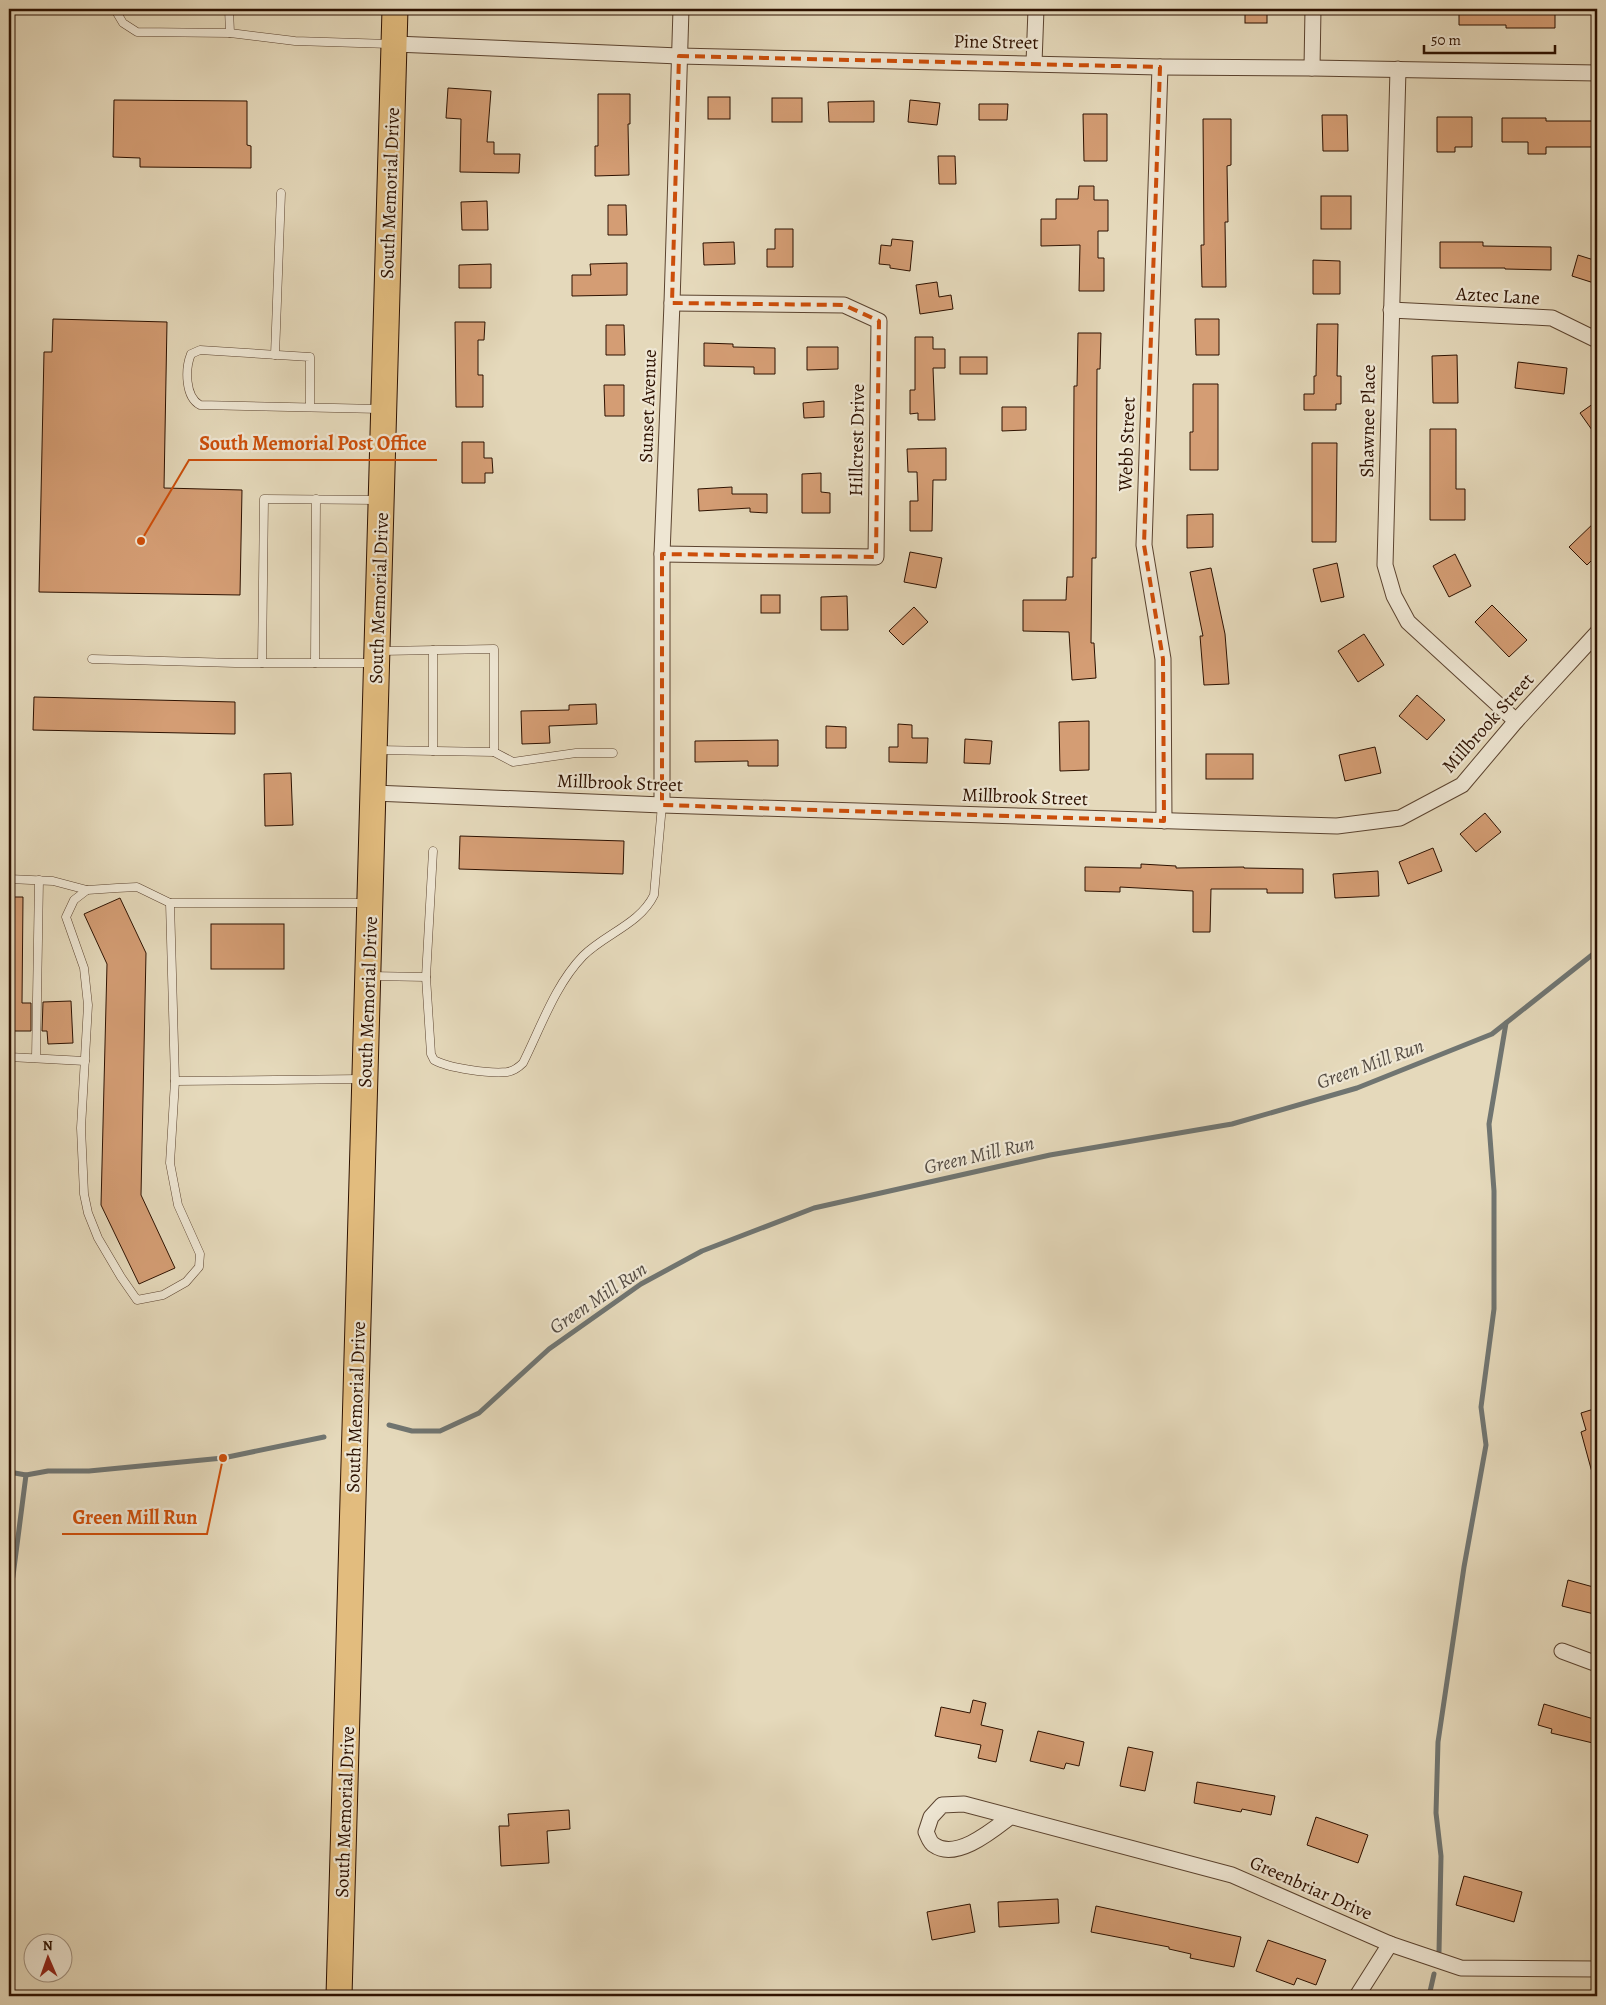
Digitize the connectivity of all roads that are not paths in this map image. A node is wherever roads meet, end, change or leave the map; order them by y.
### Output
1 (117, 9) edge
2 (229, 9) edge
3 (395, 9) edge
4 (681, 9) edge
5 (1036, 9) edge
6 (1313, 9) edge
7 (230, 33) junction
8 (395, 44) junction
9 (679, 56) junction
10 (1034, 63) junction
11 (1160, 67) junction
12 (1312, 68) junction
13 (1398, 69) junction
14 (1597, 73) edge
15 (281, 193) dead end
16 (672, 304) junction
17 (1391, 310) junction
18 (1597, 340) edge
19 (275, 355) junction
20 (310, 407) junction
21 (383, 409) junction
22 (316, 499) junction
23 (382, 500) junction
24 (662, 554) junction
25 (1597, 633) edge
26 (433, 650) junction
27 (378, 657) junction
28 (92, 659) dead end
29 (262, 663) junction
30 (315, 663) junction
31 (1516, 721) junction
32 (375, 750) junction
33 (433, 751) junction
34 (494, 752) junction
35 (614, 753) dead end
36 (374, 793) junction
37 (662, 805) junction
38 (1164, 821) junction
39 (433, 851) dead end
40 (9, 879) edge
41 (39, 880) junction
42 (87, 890) junction
43 (170, 903) junction
44 (370, 903) junction
45 (369, 976) junction
46 (426, 977) junction
47 (9, 1057) edge
48 (36, 1058) junction
49 (85, 1061) junction
50 (366, 1079) junction
51 (175, 1081) junction
52 (1562, 1651) dead end
53 (1597, 1664) edge
54 (1010, 1817) junction
55 (1390, 1944) junction
56 (1597, 1969) edge
57 (339, 1996) edge
58 (1357, 1996) edge

1 - 7 lane
2 - 7 lane
3 - 8 main road, South Memorial Drive
4 - 9 street, Sunset Avenue
5 - 10 street
6 - 12 street
7 - 8 lane
8 - 9 street, Pine Street
8 - 21 main road, South Memorial Drive
9 - 10 street, Pine Street
9 - 16 street, Sunset Avenue
10 - 11 street, Pine Street
11 - 12 street, Pine Street
11 - 38 street, Webb Street
12 - 13 street, Pine Street
13 - 14 street, Pine Street
13 - 17 street, Shawnee Place
15 - 19 lane
16 - 24 street, Sunset Avenue
16 - 24 street, Hillcrest Drive
17 - 18 street, Aztec Lane
17 - 31 street, Shawnee Place
19 - 20 lane
19 - 20 lane
20 - 21 lane
21 - 23 main road, South Memorial Drive
22 - 23 lane
22 - 29 lane
22 - 30 lane
23 - 27 main road, South Memorial Drive
24 - 37 street, Sunset Avenue
25 - 31 street, Millbrook Street
26 - 27 lane
26 - 33 lane
26 - 34 lane
27 - 30 lane
27 - 32 main road, South Memorial Drive
28 - 29 lane
29 - 30 lane
31 - 38 street, Millbrook Street
32 - 33 lane
32 - 36 main road, South Memorial Drive
33 - 34 lane
34 - 35 lane
36 - 37 street, Millbrook Street
36 - 44 main road, South Memorial Drive
37 - 38 street, Millbrook Street
37 - 46 lane
39 - 46 lane
40 - 41 lane
41 - 42 lane
41 - 48 lane
42 - 43 lane
42 - 49 lane
43 - 44 lane
43 - 51 lane
44 - 45 main road, South Memorial Drive
45 - 46 lane
45 - 50 main road, South Memorial Drive
47 - 48 lane
48 - 49 lane
49 - 51 lane
50 - 51 lane
50 - 57 main road, South Memorial Drive
52 - 53 street
54 - 54 street, Greenbriar Drive
54 - 55 street, Greenbriar Drive
55 - 56 street, Greenbriar Drive
55 - 58 street

